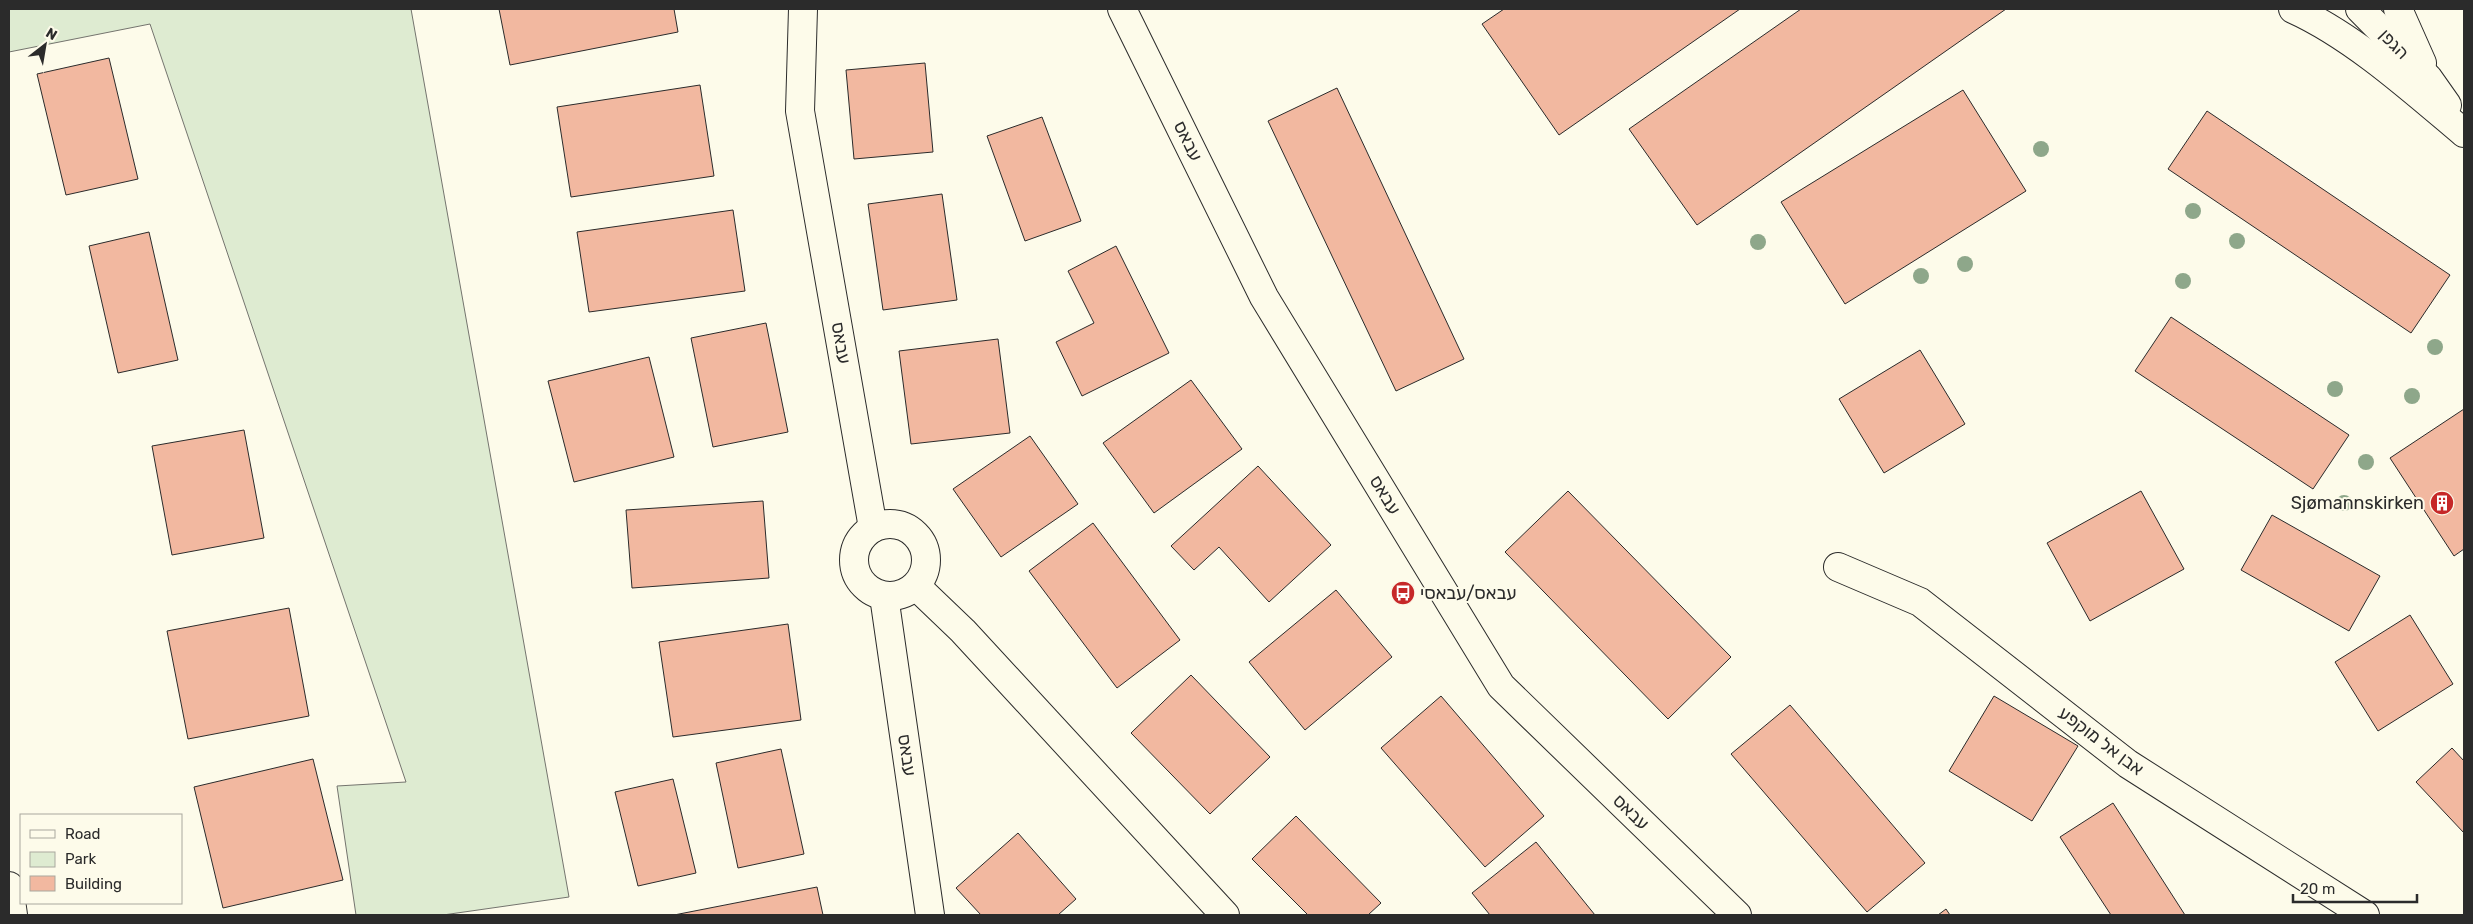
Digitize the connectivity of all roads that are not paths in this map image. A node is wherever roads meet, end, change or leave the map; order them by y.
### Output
1 (804, 9) edge
2 (1122, 9) edge
3 (2293, 9) edge
4 (2360, 9) edge
5 (2398, 9) edge
6 (2428, 78) junction
7 (2464, 129) edge
8 (2464, 133) edge
9 (873, 528) junction
10 (1838, 567) dead end
11 (916, 586) junction
12 (884, 596) junction
13 (9, 886) edge
14 (12, 915) edge
15 (930, 915) edge
16 (1225, 915) edge
17 (1737, 915) edge
18 (2365, 915) edge

1 - 9 street, עבאס
2 - 17 street, עבאס
3 - 8 street
4 - 6 street, הגפן
5 - 6 street, הגפן
6 - 7 street, הגפן
9 - 11 street
9 - 12 street
10 - 18 street, אבן אל מוקפע
11 - 12 street
11 - 16 street
12 - 15 street, עבאס
13 - 14 street

